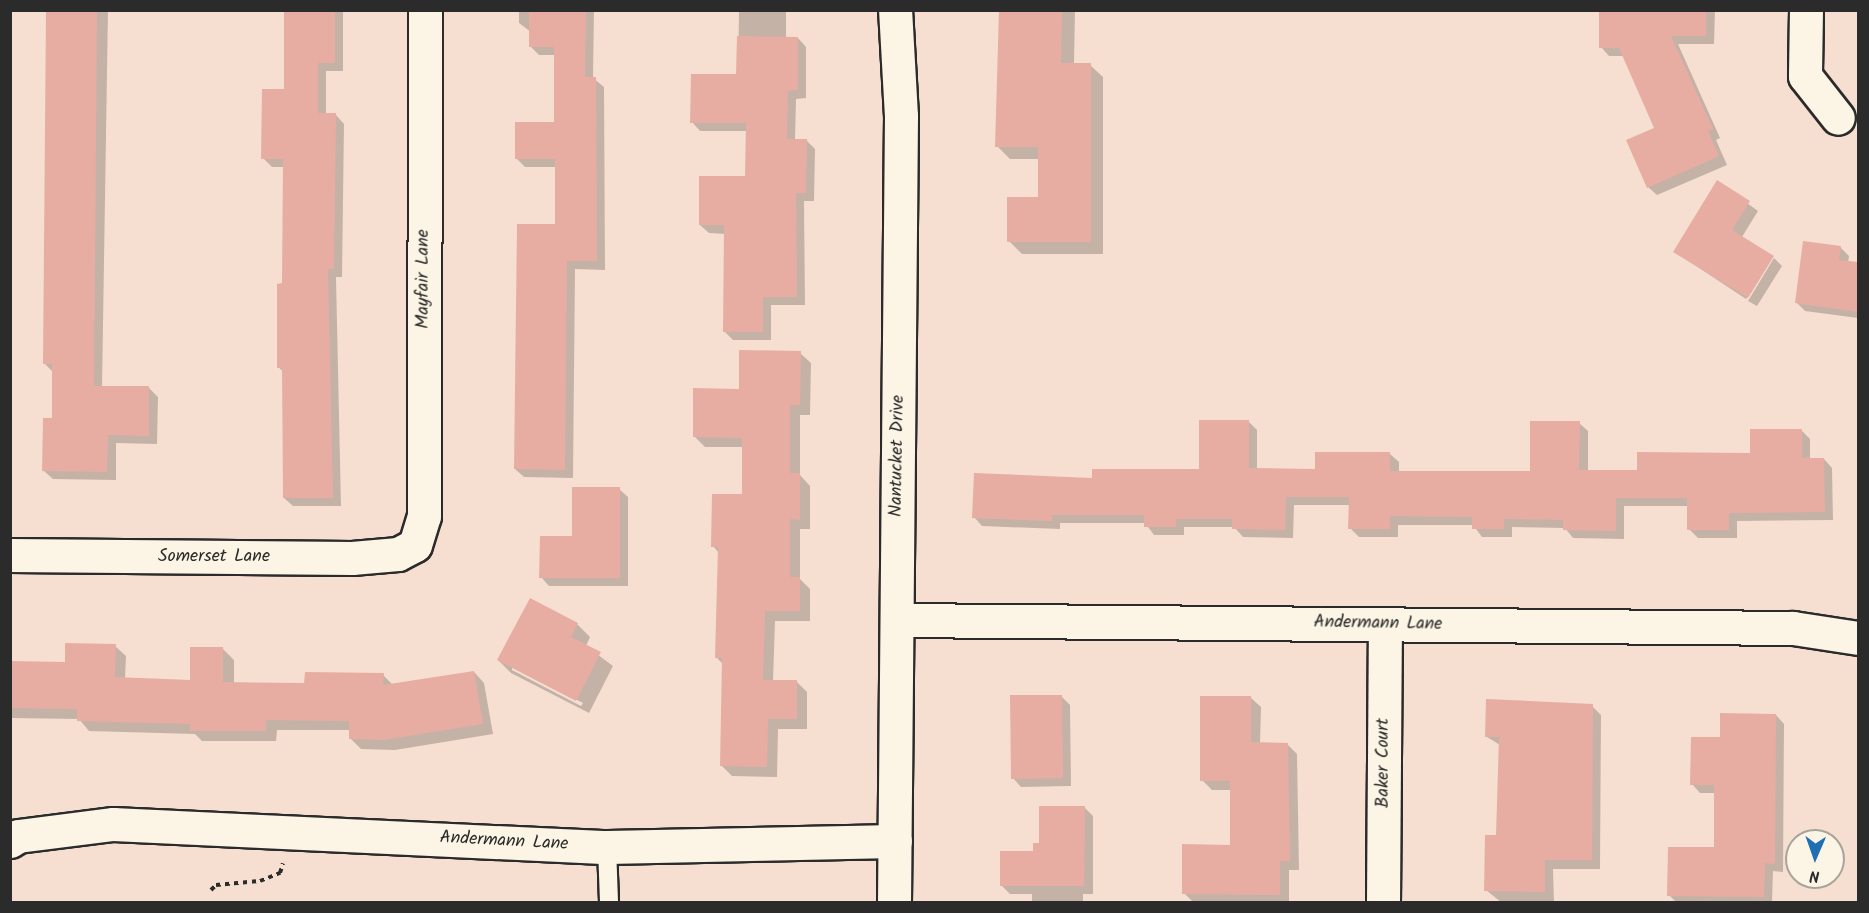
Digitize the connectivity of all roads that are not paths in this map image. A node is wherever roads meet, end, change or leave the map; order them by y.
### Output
1 (425, 10) edge
2 (895, 10) edge
3 (1806, 10) edge
4 (1838, 118) dead end
5 (416, 545) joint
6 (10, 555) edge
7 (897, 620) junction
8 (1385, 624) junction
9 (1858, 638) edge
10 (10, 841) edge
11 (895, 841) junction
12 (607, 846) junction
13 (609, 903) edge
14 (894, 903) edge
15 (1383, 903) edge

1 - 5 street, Mayfair Lane
2 - 7 street, Nantucket Drive
3 - 4 street
5 - 6 street, Somerset Lane
7 - 8 street, Andermann Lane
7 - 11 street, Nantucket Drive
8 - 9 street, Andermann Lane
8 - 15 street, Baker Court
10 - 12 street, Andermann Lane
11 - 12 street, Andermann Lane
11 - 14 street, Nantucket Drive
12 - 13 lane

